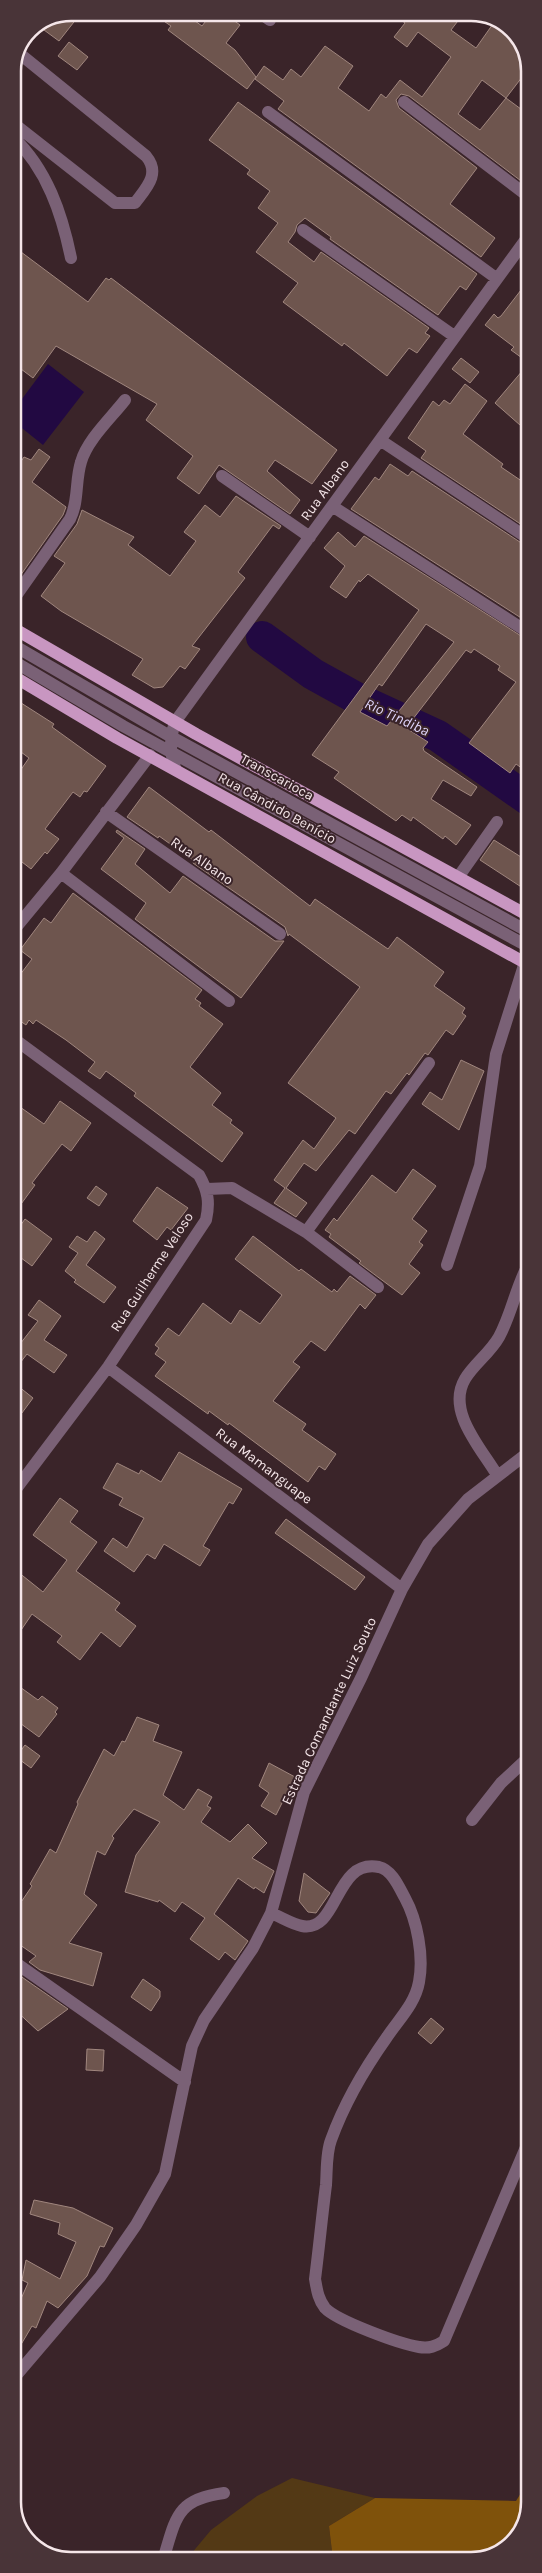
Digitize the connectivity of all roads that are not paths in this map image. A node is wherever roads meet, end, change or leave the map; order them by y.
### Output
1 (23, 57) edge
2 (404, 102) dead end
3 (268, 112) dead end
4 (21, 130) edge
5 (21, 145) edge
6 (521, 191) edge
7 (303, 230) dead end
8 (521, 254) edge
9 (70, 258) dead end
10 (496, 278) junction
11 (454, 336) junction
12 (126, 400) dead end
13 (380, 440) junction
14 (222, 476) dead end
15 (332, 506) junction
16 (521, 534) edge
17 (310, 537) junction
18 (21, 589) edge
19 (521, 628) edge
20 (21, 633) edge
21 (21, 650) edge
22 (21, 667) edge
23 (21, 681) edge
24 (175, 722) junction
25 (171, 736) junction
26 (170, 751) junction
27 (150, 755) junction
28 (176, 770) junction
29 (106, 812) junction
30 (497, 822) dead end
31 (61, 873) junction
32 (459, 876) junction
33 (521, 911) edge
34 (21, 921) edge
35 (521, 928) edge
36 (280, 934) dead end
37 (521, 944) edge
38 (521, 960) edge
39 (521, 981) edge
40 (229, 1001) dead end
41 (21, 1044) edge
42 (429, 1063) dead end
43 (206, 1188) junction
44 (306, 1232) junction
45 (447, 1265) dead end
46 (521, 1279) edge
47 (378, 1288) dead end
48 (108, 1367) junction
49 (521, 1458) edge
50 (497, 1475) junction
51 (21, 1482) edge
52 (402, 1588) junction
53 (521, 1765) edge
54 (472, 1820) dead end
55 (271, 1914) junction
56 (21, 1967) edge
57 (185, 2082) junction
58 (521, 2159) edge
59 (21, 2370) edge
60 (224, 2493) dead end
61 (166, 2552) edge

1 - 4 street
2 - 6 street
3 - 10 street
5 - 9 street
7 - 11 street
8 - 10 street, Rua Albano
10 - 11 street, Rua Albano
11 - 13 street, Rua Albano
12 - 18 street
13 - 15 street, Rua Albano
13 - 16 street
14 - 17 street
15 - 17 street, Rua Albano
15 - 19 street
17 - 24 street, Rua Albano
20 - 24 main road, Rua Cândido Benício
21 - 25 street, Transcarioca
22 - 26 street, Transcarioca
23 - 27 main road, Rua Cândido Benício
24 - 25 street, Rua Albano
24 - 32 main road, Rua Cândido Benício
25 - 26 street, Rua Albano
25 - 35 street, Transcarioca
26 - 28 street, Rua Albano
26 - 37 street, Transcarioca
27 - 28 main road, Rua Cândido Benício
27 - 29 street
28 - 38 main road, Rua Cândido Benício
29 - 31 street
29 - 36 street, Rua Albano
30 - 32 street
31 - 34 street
31 - 40 street
32 - 33 main road, Rua Cândido Benício
39 - 45 street
41 - 43 street
42 - 44 street
43 - 44 street
43 - 48 street, Rua Guilherme Veloso
44 - 47 street
46 - 50 street
48 - 51 street, Rua Guilherme Veloso
48 - 52 street, Rua Mamanguape
49 - 50 street, Estrada Comandante Luiz Souto
50 - 52 street, Estrada Comandante Luiz Souto
52 - 55 street, Estrada Comandante Luiz Souto
53 - 54 street
55 - 57 street, Estrada Comandante Luiz Souto
55 - 58 street
56 - 57 street
57 - 59 street, Estrada Comandante Luiz Souto
60 - 61 street

